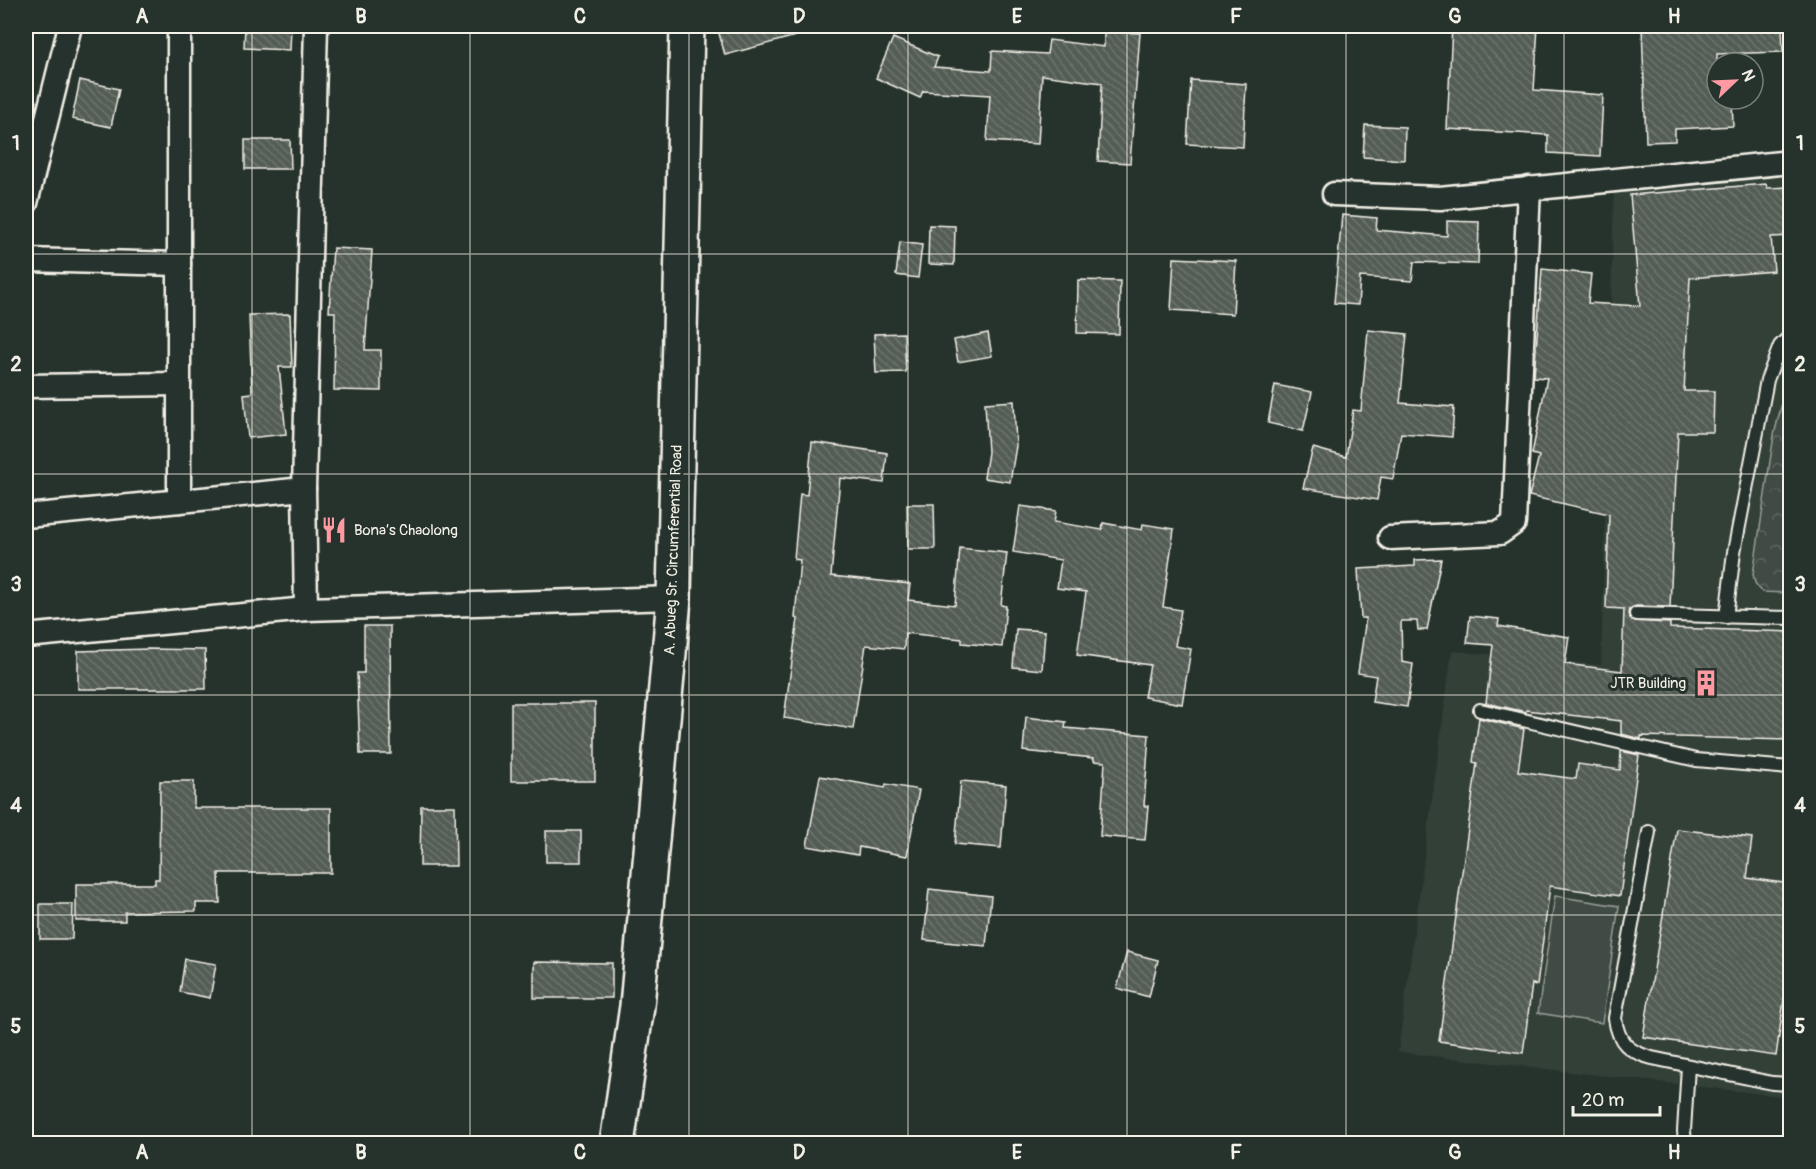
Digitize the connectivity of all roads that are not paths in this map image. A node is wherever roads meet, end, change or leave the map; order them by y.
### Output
1 (70, 26) edge
2 (179, 26) edge
3 (316, 26) edge
4 (687, 26) edge
5 (1791, 162) edge
6 (1529, 188) junction
7 (1334, 194) dead end
8 (26, 203) edge
9 (26, 260) edge
10 (179, 264) junction
11 (1791, 336) edge
12 (179, 384) junction
13 (26, 386) edge
14 (304, 489) junction
15 (179, 501) junction
16 (26, 516) edge
17 (1390, 538) dead end
18 (674, 598) junction
19 (306, 609) junction
20 (1636, 614) dead end
21 (1726, 617) junction
22 (1791, 618) edge
23 (26, 636) edge
24 (1480, 711) dead end
25 (1791, 768) edge
26 (1649, 832) dead end
27 (1688, 1066) junction
28 (1791, 1084) edge
29 (617, 1143) edge
30 (1685, 1143) edge

1 - 8 street
2 - 10 street
3 - 14 street
4 - 18 street, A. Abueg Sr. Circumferential Road
5 - 6 street
6 - 7 street
6 - 17 street
9 - 10 street
10 - 12 street
11 - 21 lane
12 - 13 street
12 - 15 street
14 - 15 street
14 - 19 street
15 - 16 street
18 - 19 street
18 - 29 street, A. Abueg Sr. Circumferential Road
19 - 23 street
20 - 21 lane
21 - 22 lane
24 - 25 lane
26 - 27 lane
27 - 28 lane
27 - 30 lane

